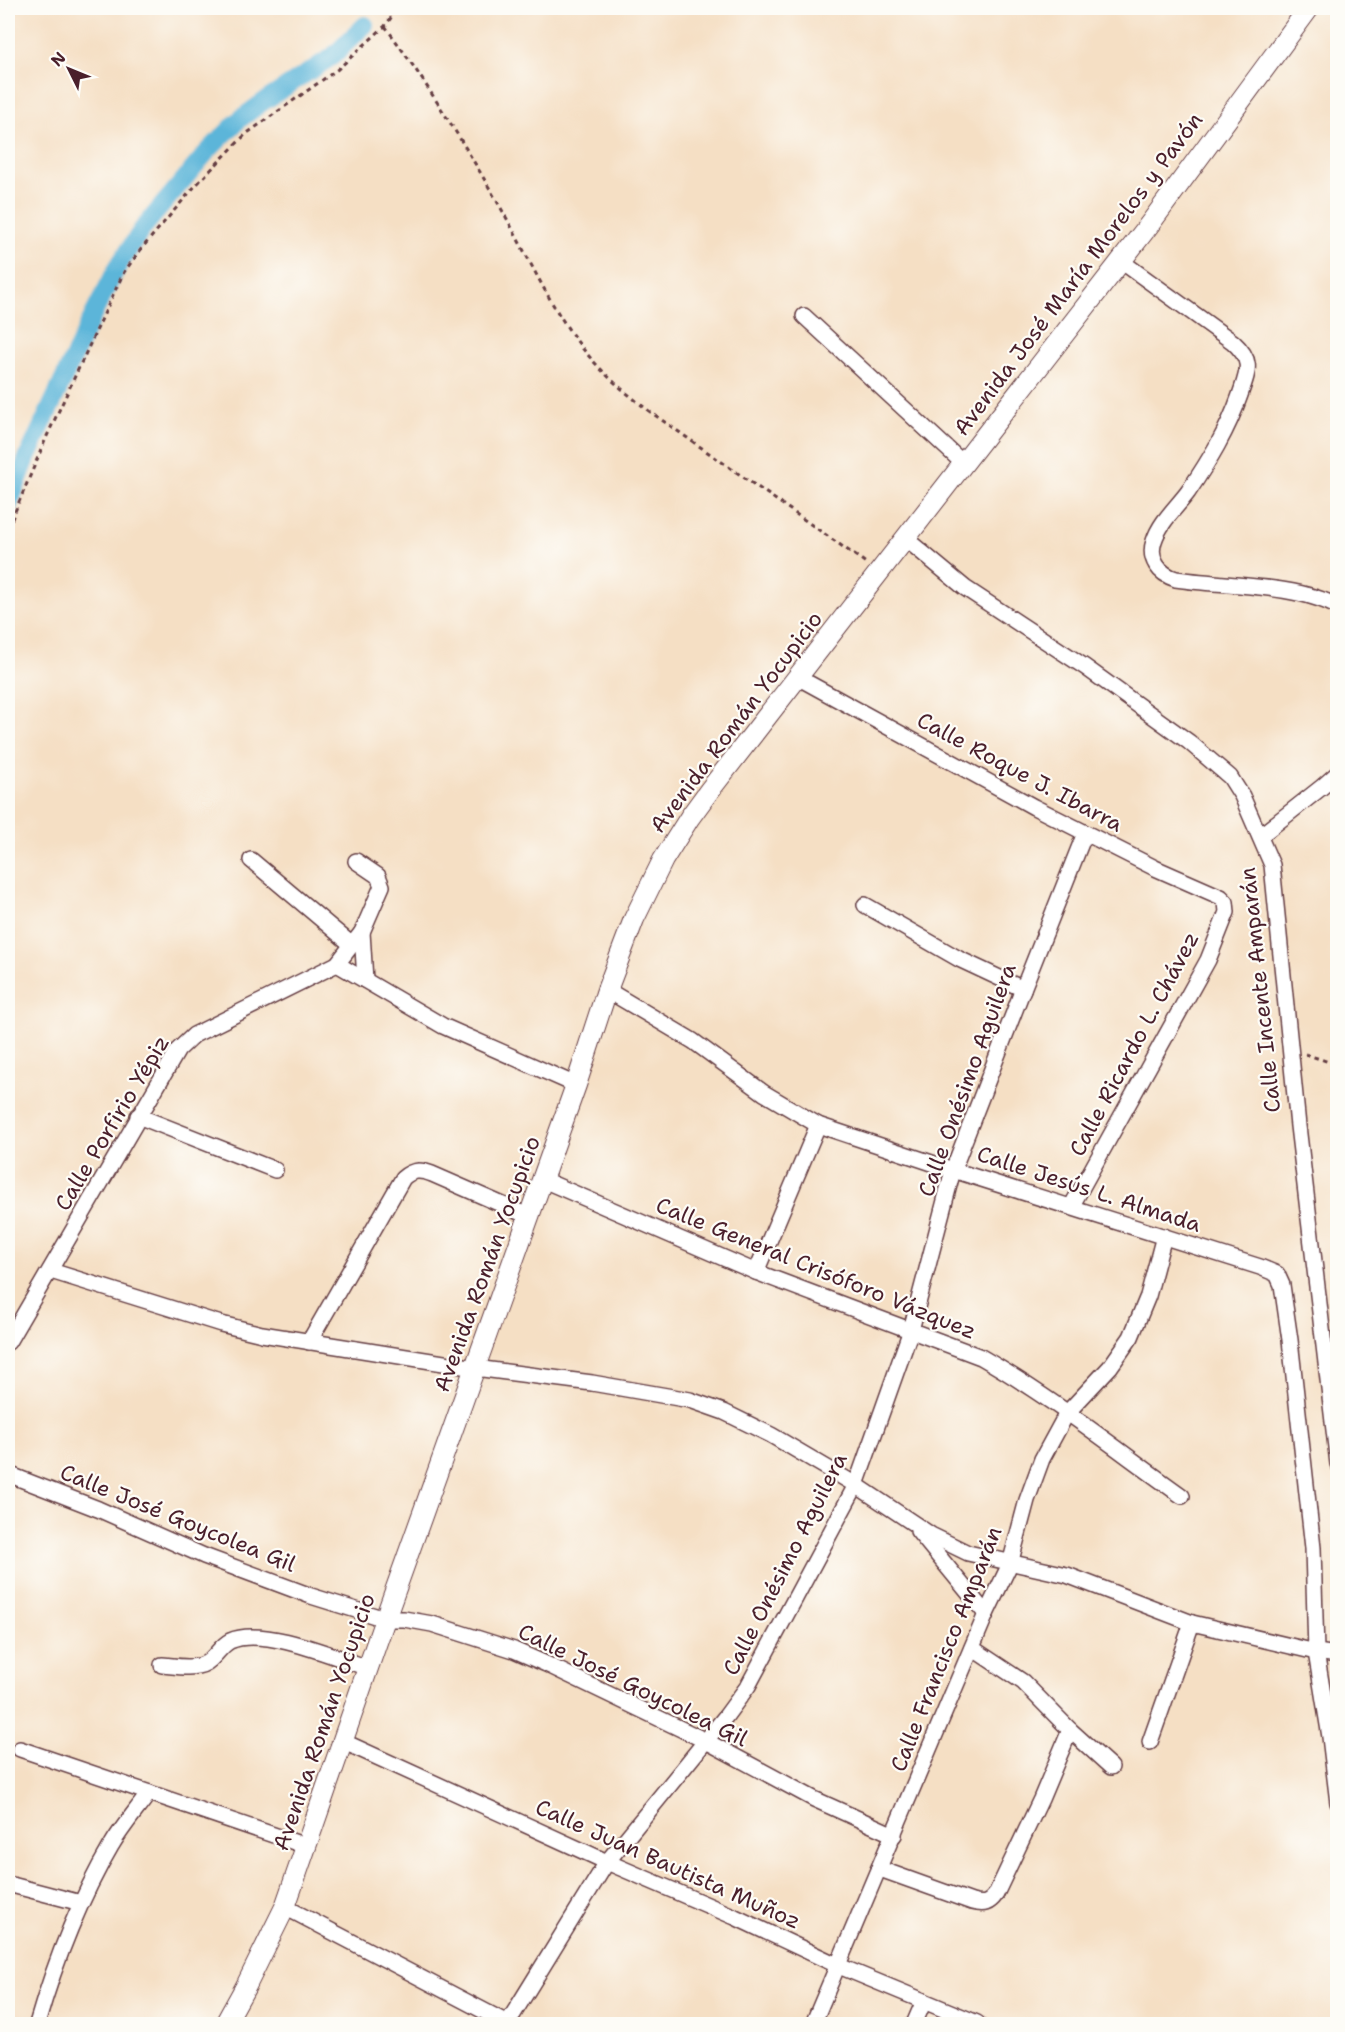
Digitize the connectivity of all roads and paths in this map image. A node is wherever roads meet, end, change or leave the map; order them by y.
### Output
1 (389, 8) edge
2 (398, 8) edge
3 (1308, 8) edge
4 (394, 12) junction
5 (385, 26) junction
6 (1121, 261) junction
7 (804, 316) dead end
8 (964, 464) junction
9 (8, 528) edge
10 (903, 542) junction
11 (881, 570) junction
12 (1338, 607) edge
13 (799, 678) junction
14 (1338, 773) edge
15 (1086, 833) junction
16 (1260, 836) junction
17 (251, 860) dead end
18 (356, 861) dead end
19 (1224, 899) joint
20 (865, 905) dead end
21 (362, 932) junction
22 (352, 945) junction
23 (337, 964) junction
24 (364, 980) junction
25 (1023, 989) junction
26 (607, 990) junction
27 (1290, 1049) junction
28 (1338, 1065) edge
29 (576, 1085) junction
30 (138, 1116) junction
31 (818, 1125) junction
32 (275, 1170) dead end
33 (953, 1170) junction
34 (541, 1179) junction
35 (1071, 1207) junction
36 (528, 1216) junction
37 (1164, 1236) junction
38 (51, 1271) junction
39 (756, 1272) junction
40 (911, 1330) junction
41 (8, 1342) edge
42 (309, 1342) junction
43 (475, 1368) junction
44 (1067, 1413) junction
45 (1338, 1464) edge
46 (8, 1474) edge
47 (856, 1485) junction
48 (1182, 1496) dead end
49 (908, 1520) junction
50 (1010, 1564) junction
51 (986, 1614) junction
52 (385, 1619) junction
53 (1192, 1623) junction
54 (972, 1648) junction
55 (1326, 1654) edge
56 (162, 1665) dead end
57 (368, 1668) junction
58 (1070, 1730) junction
59 (342, 1741) junction
60 (706, 1742) junction
61 (1150, 1742) dead end
62 (20, 1749) dead end
63 (1111, 1767) dead end
64 (149, 1793) junction
65 (1338, 1803) edge
66 (894, 1835) junction
67 (306, 1846) junction
68 (607, 1862) junction
69 (880, 1869) junction
70 (8, 1884) edge
71 (81, 1903) junction
72 (285, 1907) junction
73 (839, 1966) junction
74 (924, 2001) junction
75 (977, 2023) edge
76 (507, 2024) edge
77 (37, 2025) edge
78 (225, 2025) edge
79 (813, 2025) edge
80 (914, 2025) edge

1 - 4 path
2 - 4 path
3 - 6 street, Avenida José María Morelos y Pavón
4 - 5 path
5 - 9 path
5 - 11 path
6 - 8 street, Avenida José María Morelos y Pavón
6 - 12 street
7 - 8 street
8 - 10 street, Avenida José María Morelos y Pavón
10 - 11 street, Avenida José María Morelos y Pavón
10 - 16 street, Calle Incente Amparán
11 - 13 street, Avenida Román Yocupicio
13 - 15 street, Calle Roque J. Ibarra
13 - 26 street, Avenida Román Yocupicio
14 - 16 street
15 - 19 street, Calle Roque J. Ibarra
15 - 25 street, Calle Onésimo Aguilera
16 - 27 street, Calle Incente Amparán
17 - 22 street
18 - 21 street
19 - 35 street, Calle Ricardo L. Chávez
20 - 25 street
21 - 22 street
21 - 24 street
22 - 23 street
23 - 24 street
23 - 30 street, Calle Porfirio Yépiz
24 - 29 street
25 - 33 street, Calle Onésimo Aguilera
26 - 29 street, Avenida Román Yocupicio
26 - 31 street, Calle Jesús L. Almada
27 - 28 path
27 - 45 street, Calle Incente Amparán
29 - 34 street, Avenida Román Yocupicio
30 - 32 street
30 - 38 street, Calle Porfirio Yépiz
31 - 33 street, Calle Jesús L. Almada
31 - 39 street
33 - 35 street, Calle Jesús L. Almada
33 - 40 street, Calle Onésimo Aguilera
34 - 36 street, Avenida Román Yocupicio
34 - 39 street, Calle General Crisóforo Vázquez
35 - 37 street, Calle Jesús L. Almada
36 - 42 street
36 - 43 street, Avenida Román Yocupicio
37 - 44 street, Calle Francisco Amparán
37 - 55 street, Calle Jesús L. Almada
38 - 41 street, Calle Porfirio Yépiz
38 - 42 street
39 - 40 street, Calle General Crisóforo Vázquez
40 - 44 street, Calle General Crisóforo Vázquez
40 - 47 street, Calle Onésimo Aguilera
42 - 43 street
43 - 47 street
43 - 52 street, Avenida Román Yocupicio
44 - 48 street, Calle General Crisóforo Vázquez
44 - 50 street, Calle Francisco Amparán
46 - 52 street, Calle José Goycolea Gil
47 - 49 street
47 - 60 street, Calle Onésimo Aguilera
49 - 50 street
49 - 51 street
50 - 51 street, Calle Francisco Amparán
50 - 53 street
51 - 54 street, Calle Francisco Amparán
52 - 57 street, Avenida Román Yocupicio
52 - 60 street, Calle José Goycolea Gil
53 - 55 street
53 - 61 street
54 - 58 street
54 - 66 street, Calle Francisco Amparán
55 - 65 street
56 - 57 street
57 - 59 street, Avenida Román Yocupicio
58 - 63 street
58 - 69 street
59 - 67 street, Avenida Román Yocupicio
59 - 68 street, Calle Juan Bautista Muñoz
60 - 66 street, Calle José Goycolea Gil
60 - 68 street, Calle Onésimo Aguilera
62 - 64 street
64 - 67 street
64 - 71 street
66 - 69 street, Calle Francisco Amparán
67 - 72 street, Avenida Román Yocupicio
68 - 73 street, Calle Juan Bautista Muñoz
68 - 76 street, Calle Onésimo Aguilera
69 - 73 street, Calle Francisco Amparán
70 - 71 street
71 - 77 street
72 - 76 street
72 - 78 street, Avenida Román Yocupicio
73 - 74 street, Calle Juan Bautista Muñoz
73 - 79 street, Calle Francisco Amparán
74 - 75 street, Calle Juan Bautista Muñoz
74 - 80 street

